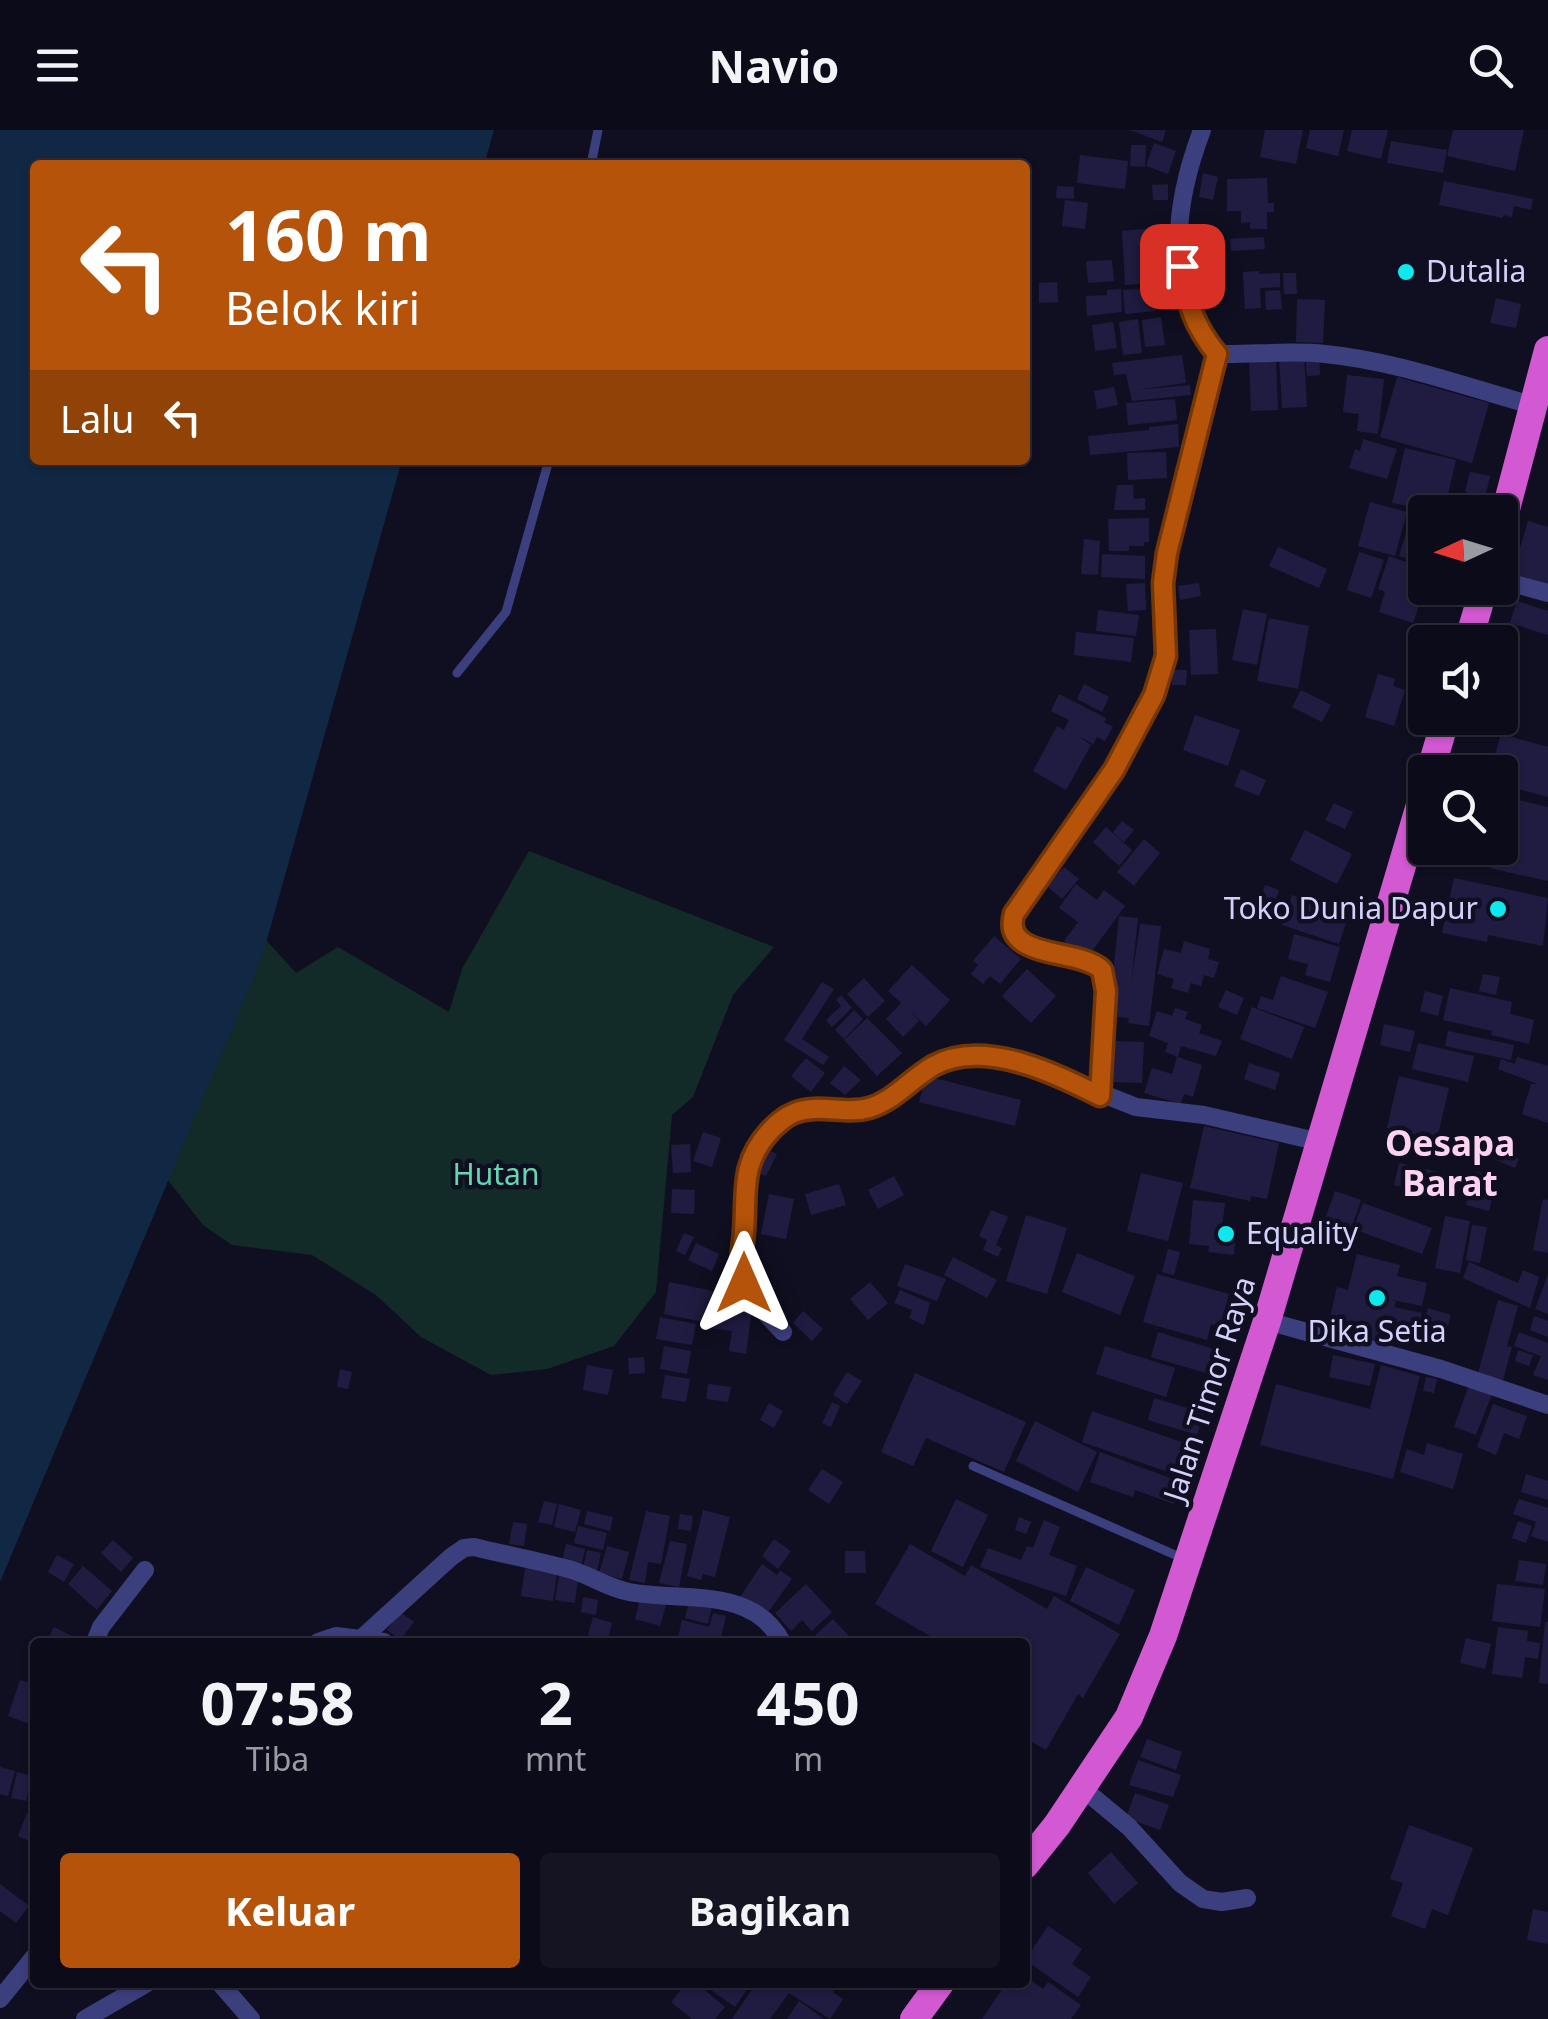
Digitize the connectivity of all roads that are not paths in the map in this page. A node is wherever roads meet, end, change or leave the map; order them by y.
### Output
1 (598, 130) edge
2 (1202, 130) edge
3 (593, 160) edge
4 (1548, 350) edge
5 (1217, 354) junction
6 (1535, 406) junction
7 (548, 465) edge
8 (1510, 495) edge
9 (1518, 585) edge
10 (1548, 593) edge
11 (457, 674) dead end
12 (1408, 845) edge
13 (1100, 1096) junction
14 (1320, 1142) junction
15 (1267, 1321) junction
16 (783, 1332) dead end
17 (1548, 1405) edge
18 (974, 1466) dead end
19 (1189, 1561) junction
20 (145, 1570) dead end
21 (97, 1638) edge
22 (330, 1638) edge
23 (362, 1638) joint
24 (779, 1638) edge
25 (1082, 1788) junction
26 (1030, 1859) edge
27 (1247, 1898) dead end
28 (30, 1962) edge
29 (138, 1988) edge
30 (223, 1988) edge
31 (937, 1988) edge
32 (0, 1999) edge
33 (84, 2019) edge
34 (251, 2019) edge
35 (914, 2019) edge

1 - 3 lane
2 - 5 street
4 - 6 highway
5 - 6 street
5 - 13 street
6 - 8 highway
7 - 11 lane
9 - 10 street
12 - 14 highway, Jalan Timor Raya
13 - 14 street
13 - 16 street
14 - 15 highway, Jalan Timor Raya
15 - 17 street
15 - 19 highway, Jalan Timor Raya
18 - 19 lane
19 - 25 highway, Jalan Timor Raya
20 - 21 street
22 - 23 street
23 - 24 street
25 - 26 highway, Jalan Timor Raya
25 - 27 street
28 - 32 street
29 - 33 street
30 - 34 street
31 - 35 highway

